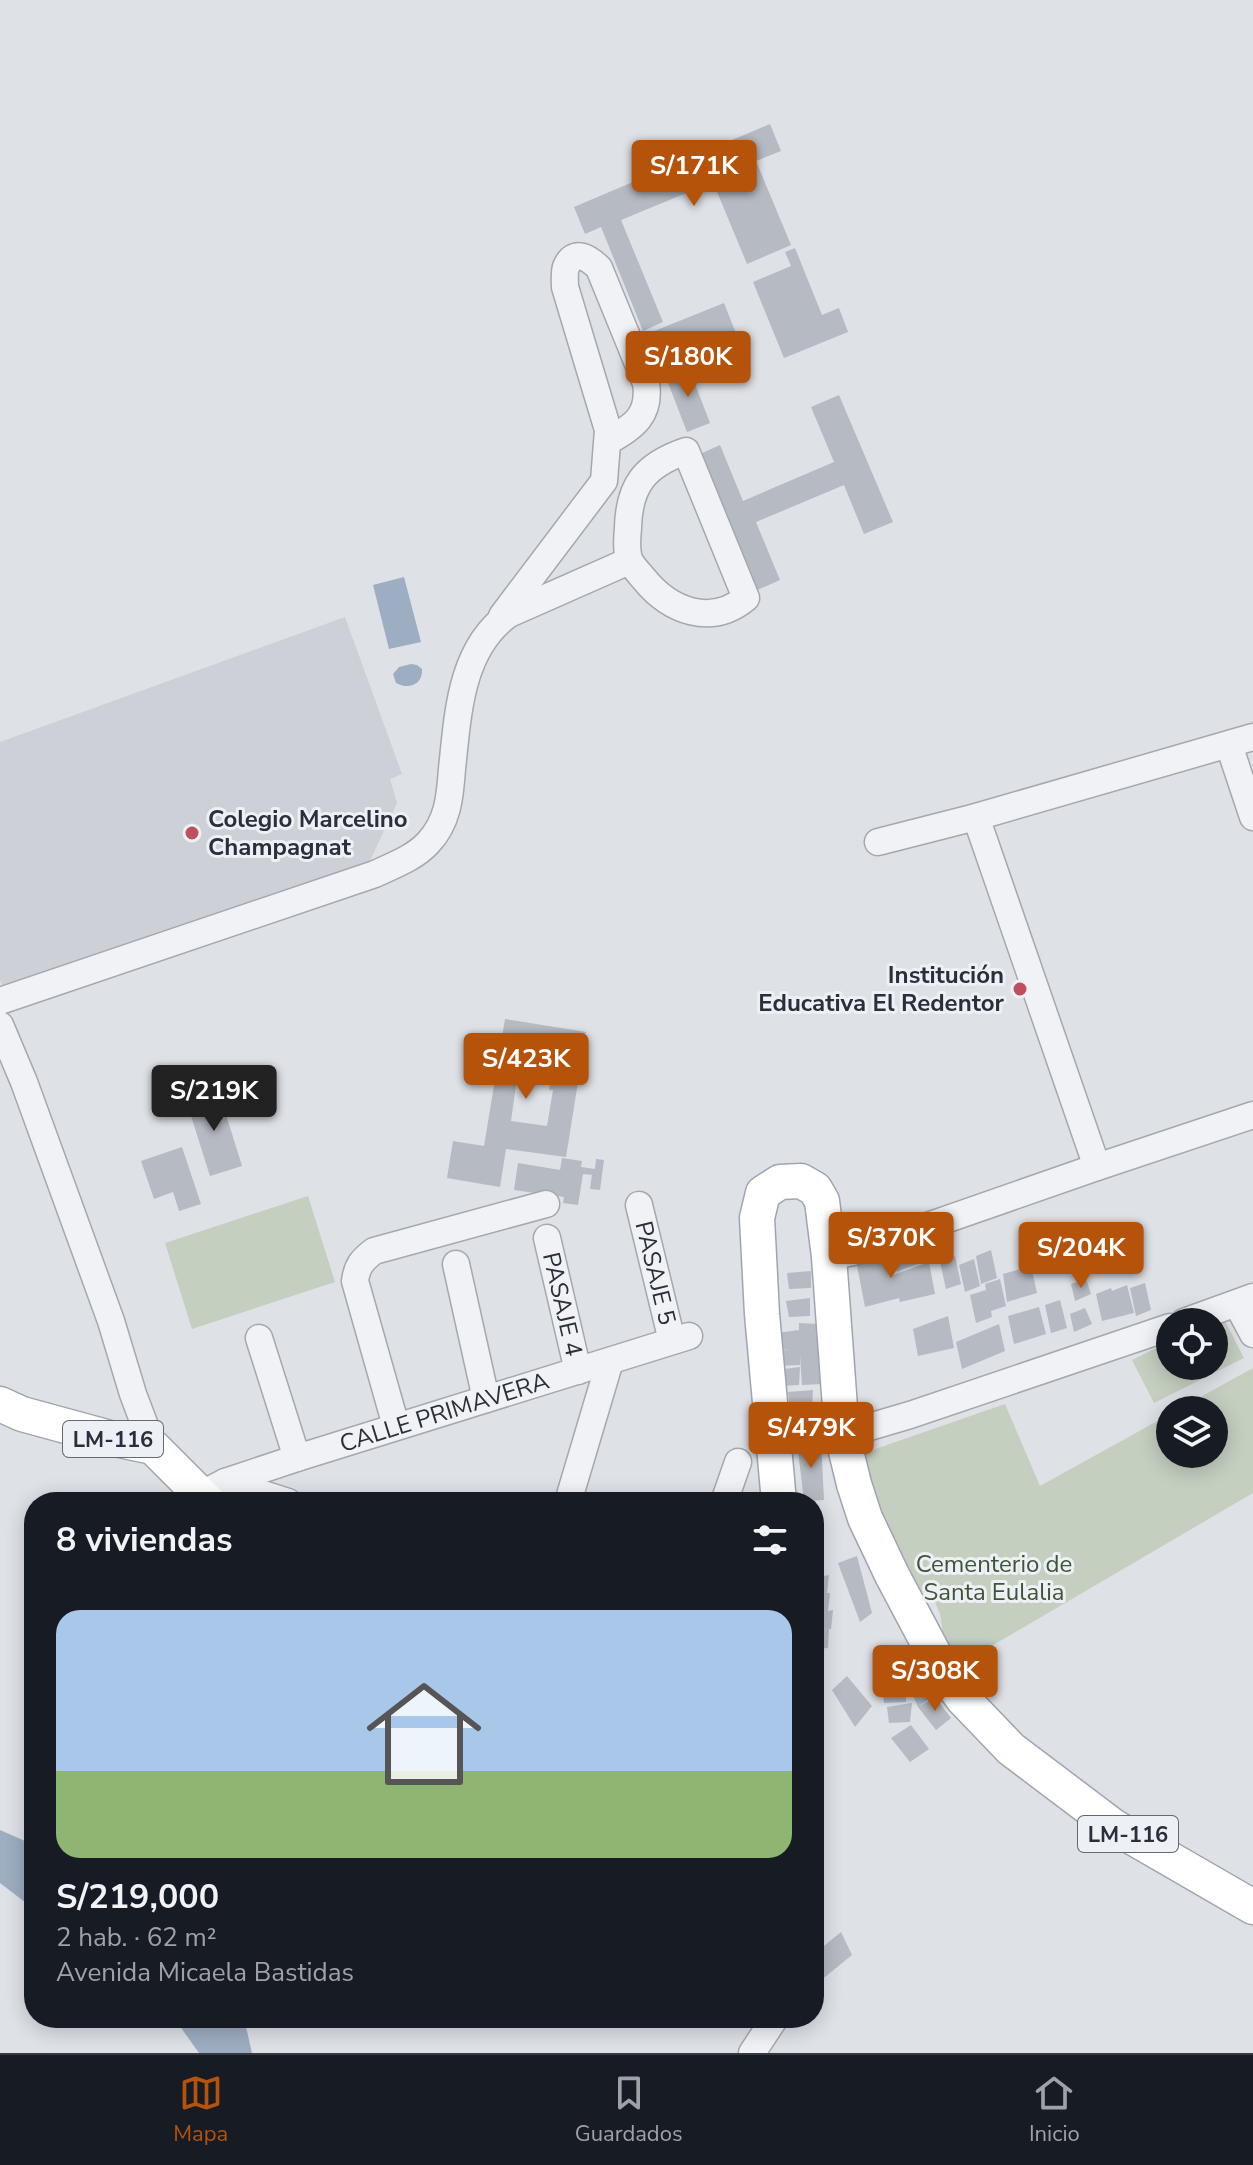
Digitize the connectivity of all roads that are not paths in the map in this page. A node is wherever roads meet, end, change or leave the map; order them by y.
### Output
1 (607, 442) junction
2 (629, 561) junction
3 (497, 622) junction
4 (1241, 741) edge
5 (976, 817) junction
6 (1253, 817) edge
7 (878, 842) dead end
8 (0, 1001) edge
9 (0, 1025) edge
10 (1253, 1115) edge
11 (1097, 1167) junction
12 (546, 1204) dead end
13 (639, 1205) dead end
14 (547, 1238) dead end
15 (829, 1257) junction
16 (456, 1264) dead end
17 (1245, 1301) edge
18 (1225, 1308) edge
19 (1156, 1332) edge
20 (1253, 1334) edge
21 (259, 1338) dead end
22 (680, 1338) joint
23 (610, 1361) junction
24 (578, 1371) junction
25 (486, 1399) junction
26 (0, 1404) edge
27 (396, 1426) junction
28 (842, 1435) junction
29 (153, 1447) junction
30 (297, 1458) junction
31 (738, 1462) dead end
32 (212, 1492) edge
33 (571, 1492) edge
34 (728, 1492) edge
35 (778, 1492) edge
36 (1253, 1907) edge
37 (768, 2028) edge
38 (752, 2053) edge

1 - 1 street
1 - 3 street
2 - 2 street
2 - 3 street
3 - 8 street
4 - 5 street
4 - 6 street
5 - 7 street
5 - 11 street
9 - 29 street
10 - 11 street
11 - 15 street
12 - 27 street
13 - 22 street, PASAJE 5
14 - 24 street, PASAJE 4
15 - 28 main road, LM-116
15 - 35 main road, LM-116
16 - 25 street
17 - 18 street
17 - 20 street
19 - 28 street
21 - 30 street
22 - 23 street, CALLE PRIMAVERA
23 - 24 street, CALLE PRIMAVERA
23 - 33 street
24 - 25 street, CALLE PRIMAVERA
25 - 27 street, CALLE PRIMAVERA
26 - 29 main road, LM-116
27 - 30 street, CALLE PRIMAVERA
28 - 36 main road, LM-116
29 - 32 main road, LM-116
30 - 32 street, CALLE PRIMAVERA
31 - 34 street
37 - 38 street

